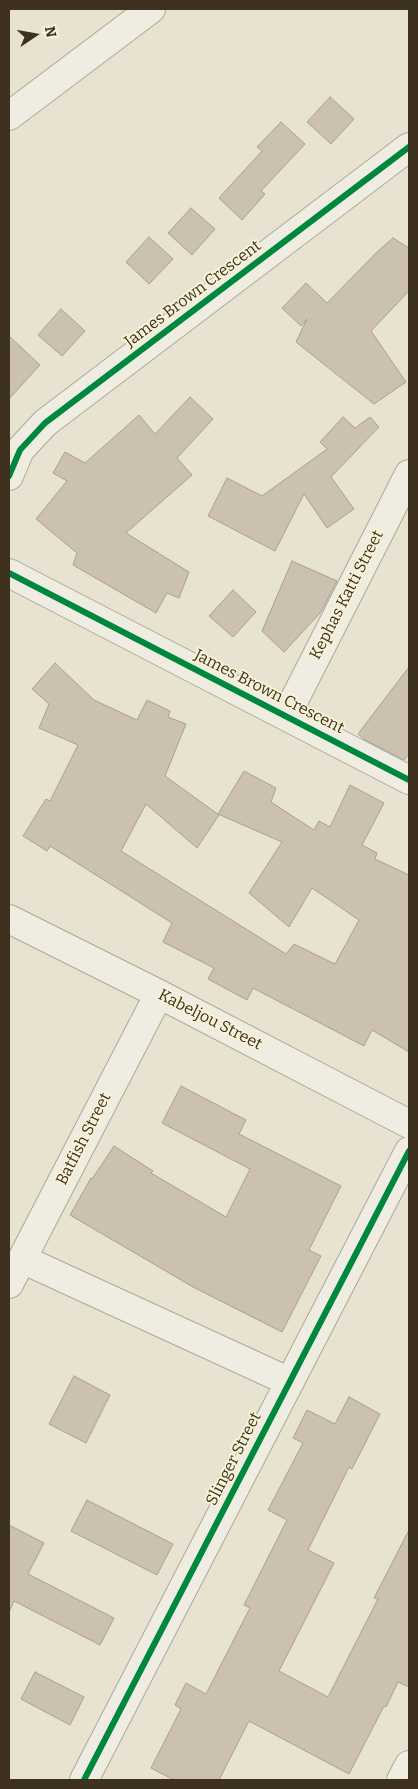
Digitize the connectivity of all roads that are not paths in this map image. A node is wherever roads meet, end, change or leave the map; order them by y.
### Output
1 (151, 9) edge
2 (9, 116) edge
3 (409, 147) edge
4 (409, 474) edge
5 (9, 476) edge
6 (9, 573) edge
7 (286, 716) junction
8 (409, 780) edge
9 (9, 919) edge
10 (159, 994) junction
11 (409, 1124) edge
12 (409, 1151) edge
13 (22, 1259) junction
14 (9, 1284) edge
15 (290, 1382) junction
16 (409, 1765) edge
17 (84, 1780) edge
18 (401, 1780) edge

1 - 2 street
3 - 5 street, James Brown Crescent
4 - 7 street, Kephas Katti Street
6 - 7 street, James Brown Crescent
7 - 8 street, James Brown Crescent
9 - 10 street, Kabeljou Street
10 - 11 street, Kabeljou Street
10 - 13 street, Batfish Street
12 - 15 street, Slinger Street
13 - 14 street, Batfish Street
13 - 15 street
15 - 17 street, Slinger Street
16 - 18 street

